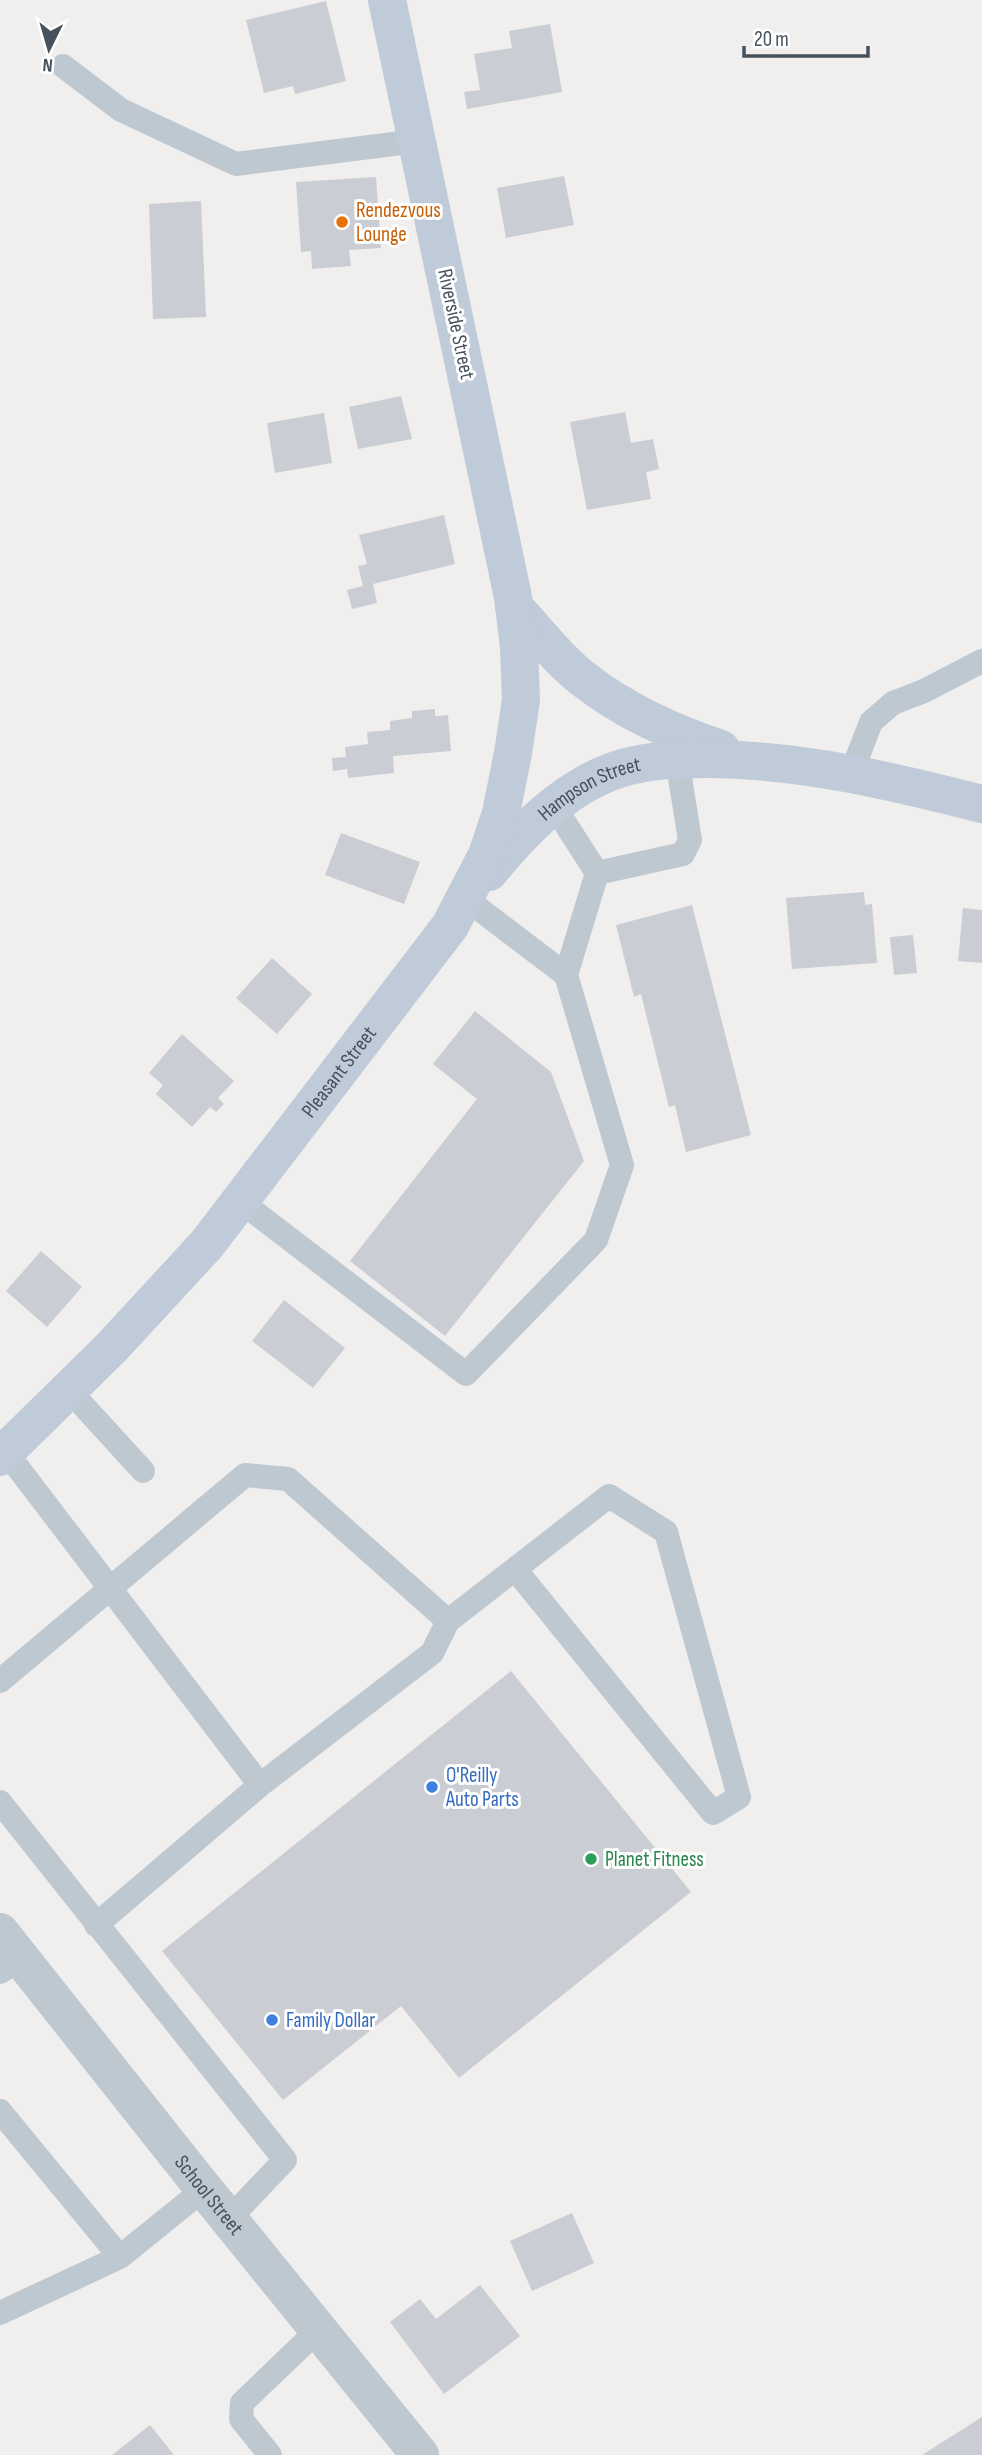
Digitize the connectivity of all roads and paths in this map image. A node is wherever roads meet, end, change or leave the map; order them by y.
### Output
1 (387, 0) edge
2 (63, 66) dead end
3 (417, 141) junction
4 (514, 607) junction
5 (982, 661) edge
6 (677, 759) junction
7 (753, 760) junction
8 (851, 774) junction
9 (982, 804) edge
10 (554, 806) junction
11 (597, 873) junction
12 (466, 899) junction
13 (566, 975) junction
14 (240, 1201) junction
15 (69, 1390) junction
16 (3, 1454) edge
17 (143, 1471) dead end
18 (514, 1569) junction
19 (109, 1588) junction
20 (448, 1621) junction
21 (0, 1681) edge
22 (260, 1785) junction
23 (0, 1802) edge
24 (96, 1925) junction
25 (7, 1955) edge
26 (0, 2111) edge
27 (204, 2189) junction
28 (229, 2220) junction
29 (120, 2257) junction
30 (0, 2313) edge
31 (318, 2330) junction
32 (270, 2455) edge
33 (420, 2455) edge

1 - 3 main road, Riverside Street
2 - 3 lane
3 - 4 main road, Riverside Street
4 - 7 main road, Hampson Street
4 - 12 main road, Pleasant Street
5 - 8 lane
6 - 7 main road, Hampson Street
6 - 10 main road, Hampson Street
6 - 11 lane
7 - 8 main road, Hampson Street
8 - 9 main road, Hampson Street
10 - 11 lane
10 - 12 main road, Hampson Street
11 - 13 lane
12 - 13 lane
12 - 14 main road, Pleasant Street
13 - 14 lane
14 - 15 main road, Pleasant Street
15 - 16 main road, Pleasant Street
15 - 17 lane
16 - 19 lane
18 - 18 lane
18 - 20 lane
19 - 20 lane
19 - 21 lane
19 - 22 lane
20 - 22 lane
22 - 24 lane
23 - 24 lane
24 - 28 lane
25 - 27 street, School Street
26 - 29 lane
27 - 28 street, School Street
27 - 29 lane
28 - 31 street, School Street
29 - 30 lane
31 - 32 lane
31 - 33 street, School Street

